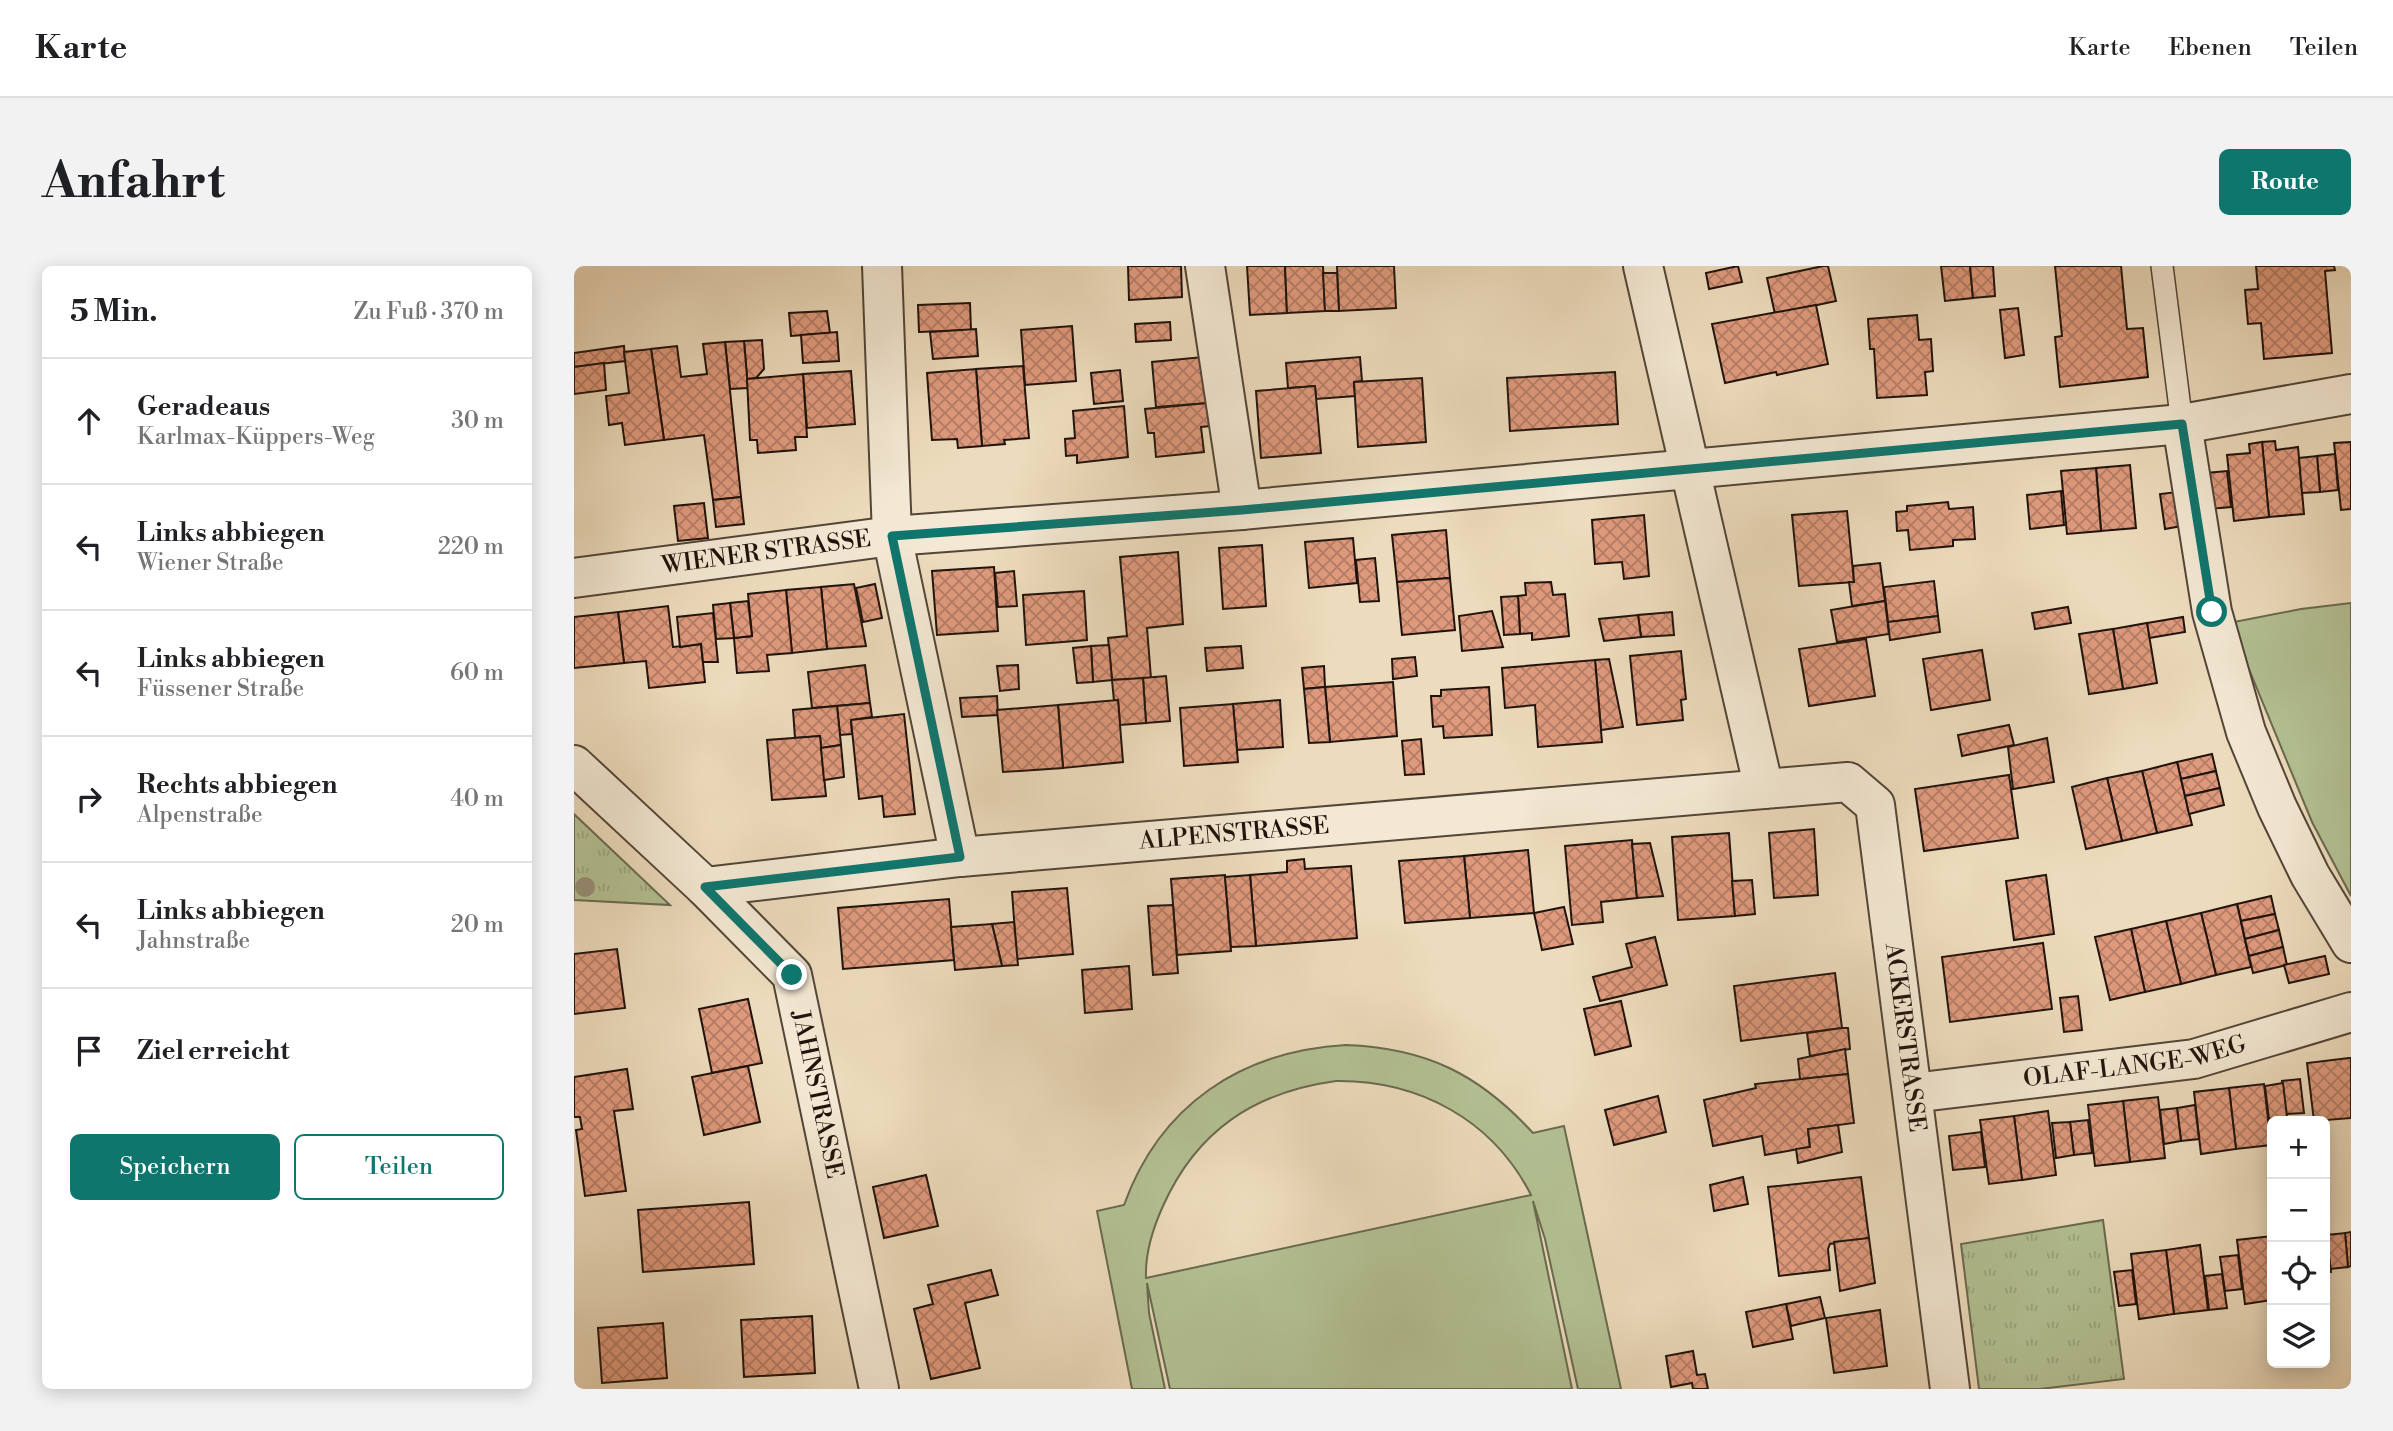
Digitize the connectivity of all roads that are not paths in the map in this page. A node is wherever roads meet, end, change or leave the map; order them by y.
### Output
1 (881, 266) edge
2 (1205, 266) edge
3 (1643, 266) edge
4 (2162, 266) edge
5 (2351, 394) edge
6 (2182, 424) junction
7 (1689, 469) junction
8 (1242, 510) junction
9 (892, 536) junction
10 (574, 578) edge
11 (574, 765) edge
12 (1764, 789) junction
13 (960, 857) junction
14 (705, 887) junction
15 (2351, 943) edge
16 (2351, 1012) edge
17 (1913, 1093) junction
18 (879, 1389) edge
19 (1950, 1389) edge

1 - 9 street
2 - 8 street
3 - 7 street
4 - 6 lane
5 - 6 street, WIENER STRASSE
6 - 7 street, WIENER STRASSE
6 - 15 street
7 - 8 street, WIENER STRASSE
7 - 12 street
8 - 9 street, WIENER STRASSE
9 - 10 street, WIENER STRASSE
9 - 13 street
11 - 14 street, JAHNSTRASSE
12 - 13 street, ALPENSTRASSE
12 - 17 street, ACKERSTRASSE
13 - 14 street, ALPENSTRASSE
14 - 18 street, JAHNSTRASSE
16 - 17 street, OLAF-LANGE-WEG
17 - 19 street, ACKERSTRASSE

